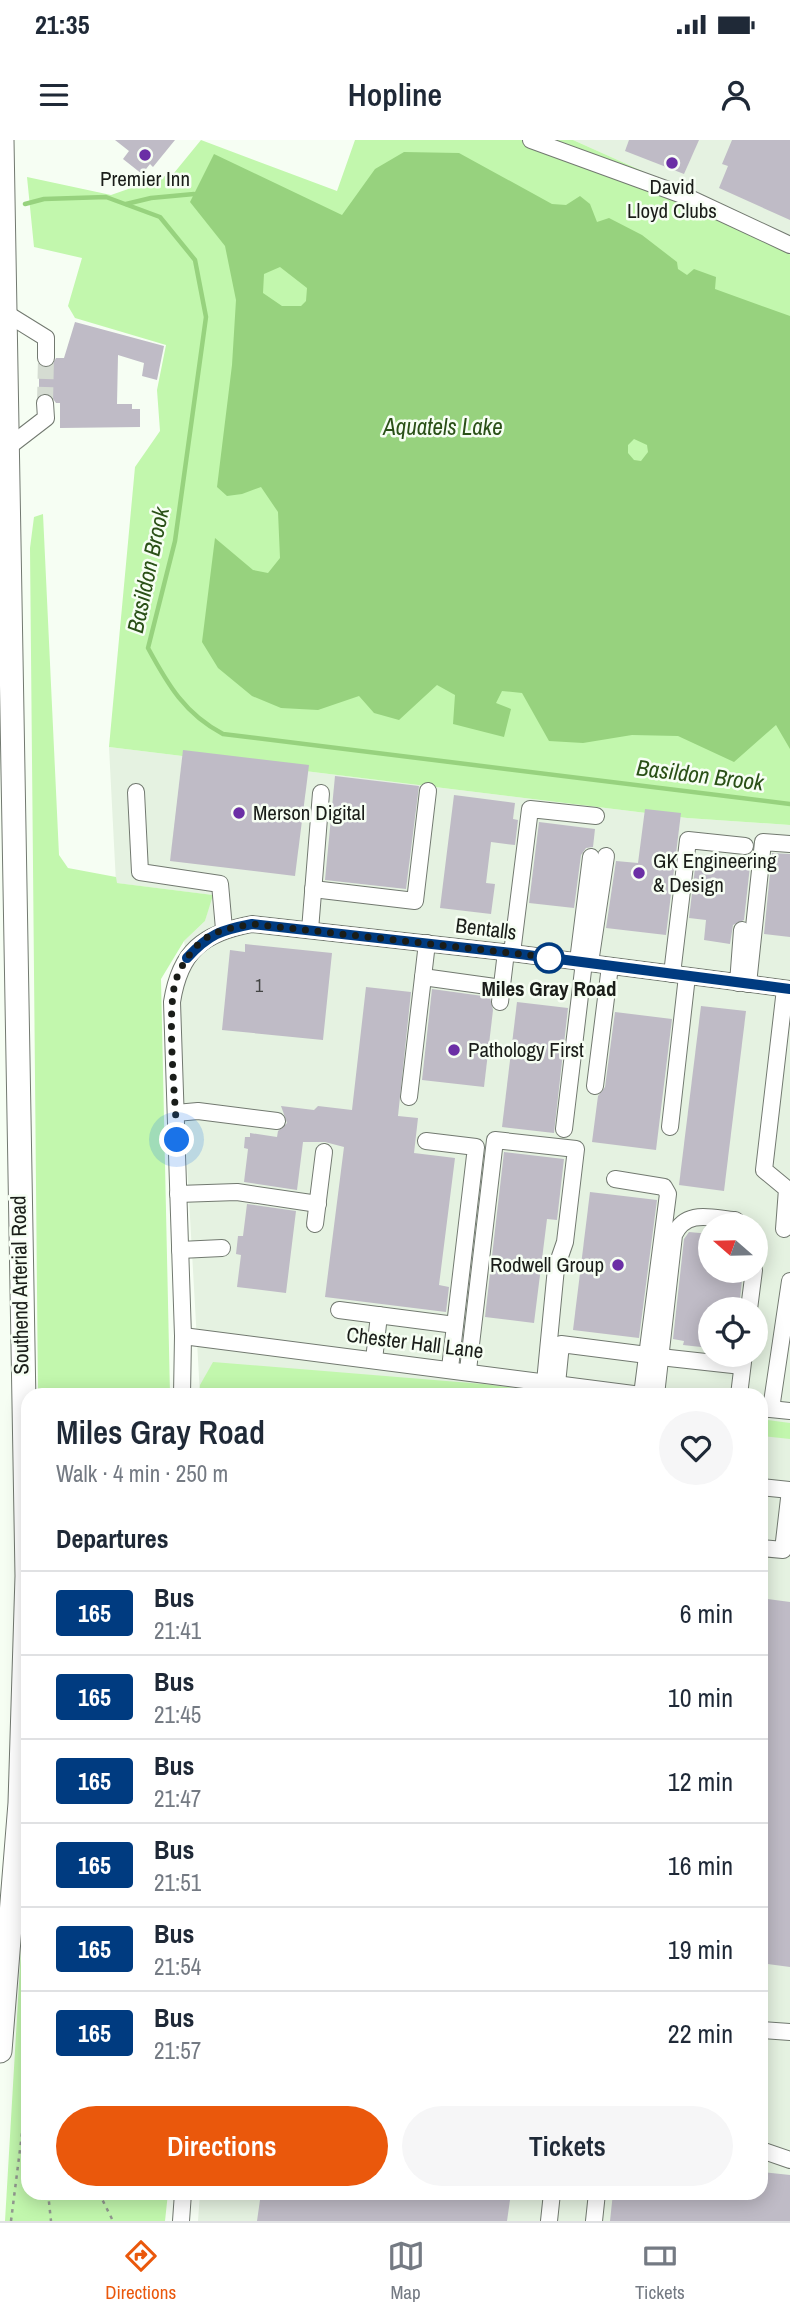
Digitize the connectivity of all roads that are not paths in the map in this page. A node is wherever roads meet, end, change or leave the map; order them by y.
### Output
1 (2, 140) edge
2 (531, 140) edge
3 (790, 245) edge
4 (4, 312) junction
5 (46, 358) tunnel mouth
6 (46, 411) dead end
7 (7, 448) junction
8 (136, 792) dead end
9 (428, 792) dead end
10 (321, 793) dead end
11 (596, 816) dead end
12 (790, 844) edge
13 (745, 846) dead end
14 (598, 857) dead end
15 (313, 889) junction
16 (223, 929) junction
17 (310, 930) junction
18 (742, 930) dead end
19 (427, 943) junction
20 (509, 953) junction
21 (584, 962) junction
22 (610, 966) junction
23 (679, 975) junction
24 (423, 977) junction
25 (743, 984) junction
26 (787, 989) edge
27 (595, 1086) dead end
28 (409, 1097) dead end
29 (176, 1113) junction
30 (277, 1121) dead end
31 (670, 1127) dead end
32 (564, 1129) dead end
33 (426, 1141) dead end
34 (324, 1152) dead end
35 (615, 1179) dead end
36 (178, 1194) junction
37 (318, 1204) junction
38 (698, 1218) edge
39 (315, 1224) dead end
40 (783, 1229) dead end
41 (222, 1248) dead end
42 (180, 1250) junction
43 (790, 1281) edge
44 (339, 1310) dead end
45 (379, 1315) junction
46 (455, 1325) junction
47 (183, 1336) junction
48 (654, 1356) junction
49 (698, 1358) edge
50 (374, 1360) junction
51 (742, 1367) edge
52 (450, 1368) junction
53 (468, 1370) junction
54 (551, 1383) junction
55 (24, 1388) edge
56 (182, 1388) edge
57 (589, 1388) edge
58 (644, 1388) edge
59 (656, 1388) edge
60 (740, 1388) edge
61 (768, 1397) edge
62 (768, 1408) edge
63 (790, 1411) edge
64 (768, 1488) edge
65 (790, 1490) edge
66 (768, 1549) edge
67 (21, 1770) edge
68 (768, 2030) edge
69 (790, 2032) edge
70 (0, 2051) edge
71 (768, 2152) edge
72 (790, 2160) edge
73 (182, 2200) edge
74 (551, 2200) edge
75 (596, 2200) edge
76 (181, 2221) edge
77 (549, 2221) edge
78 (594, 2221) edge

1 - 4 highway, Southend Arterial Road
2 - 3 street
4 - 5 street
4 - 7 highway, Southend Arterial Road
6 - 7 street
7 - 55 highway, Southend Arterial Road
8 - 16 street
9 - 15 street
10 - 15 street
11 - 20 street
12 - 25 street
13 - 23 street
14 - 21 street
15 - 17 street
16 - 17 street, Bentalls
16 - 29 street, Bentalls
17 - 19 street, Bentalls
18 - 25 street
19 - 20 street, Bentalls
19 - 24 street
20 - 21 street, Bentalls
20 - 24 street
21 - 22 street, Bentalls
21 - 32 street
22 - 23 street, Bentalls
22 - 27 street
23 - 25 street, Bentalls
23 - 31 street
24 - 28 street
25 - 26 street, Bentalls
26 - 40 street
29 - 30 street
29 - 36 street
33 - 46 street
34 - 37 street
35 - 48 street
36 - 37 street
36 - 42 street
37 - 39 street
38 - 48 street
41 - 42 street
42 - 47 street
43 - 61 street
44 - 45 street
45 - 46 street
45 - 50 street
46 - 52 street
47 - 50 street, Chester Hall Lane
47 - 56 street
48 - 49 street
48 - 54 street
48 - 58 street
48 - 59 street
50 - 52 street, Chester Hall Lane
51 - 60 street
52 - 53 street, Chester Hall Lane
53 - 54 street, Chester Hall Lane
53 - 54 street
54 - 57 street, Chester Hall Lane
62 - 63 street
64 - 65 street
65 - 66 street
67 - 70 highway, Southend Arterial Road
68 - 69 street
71 - 72 street
73 - 76 street
74 - 77 street
75 - 78 street

